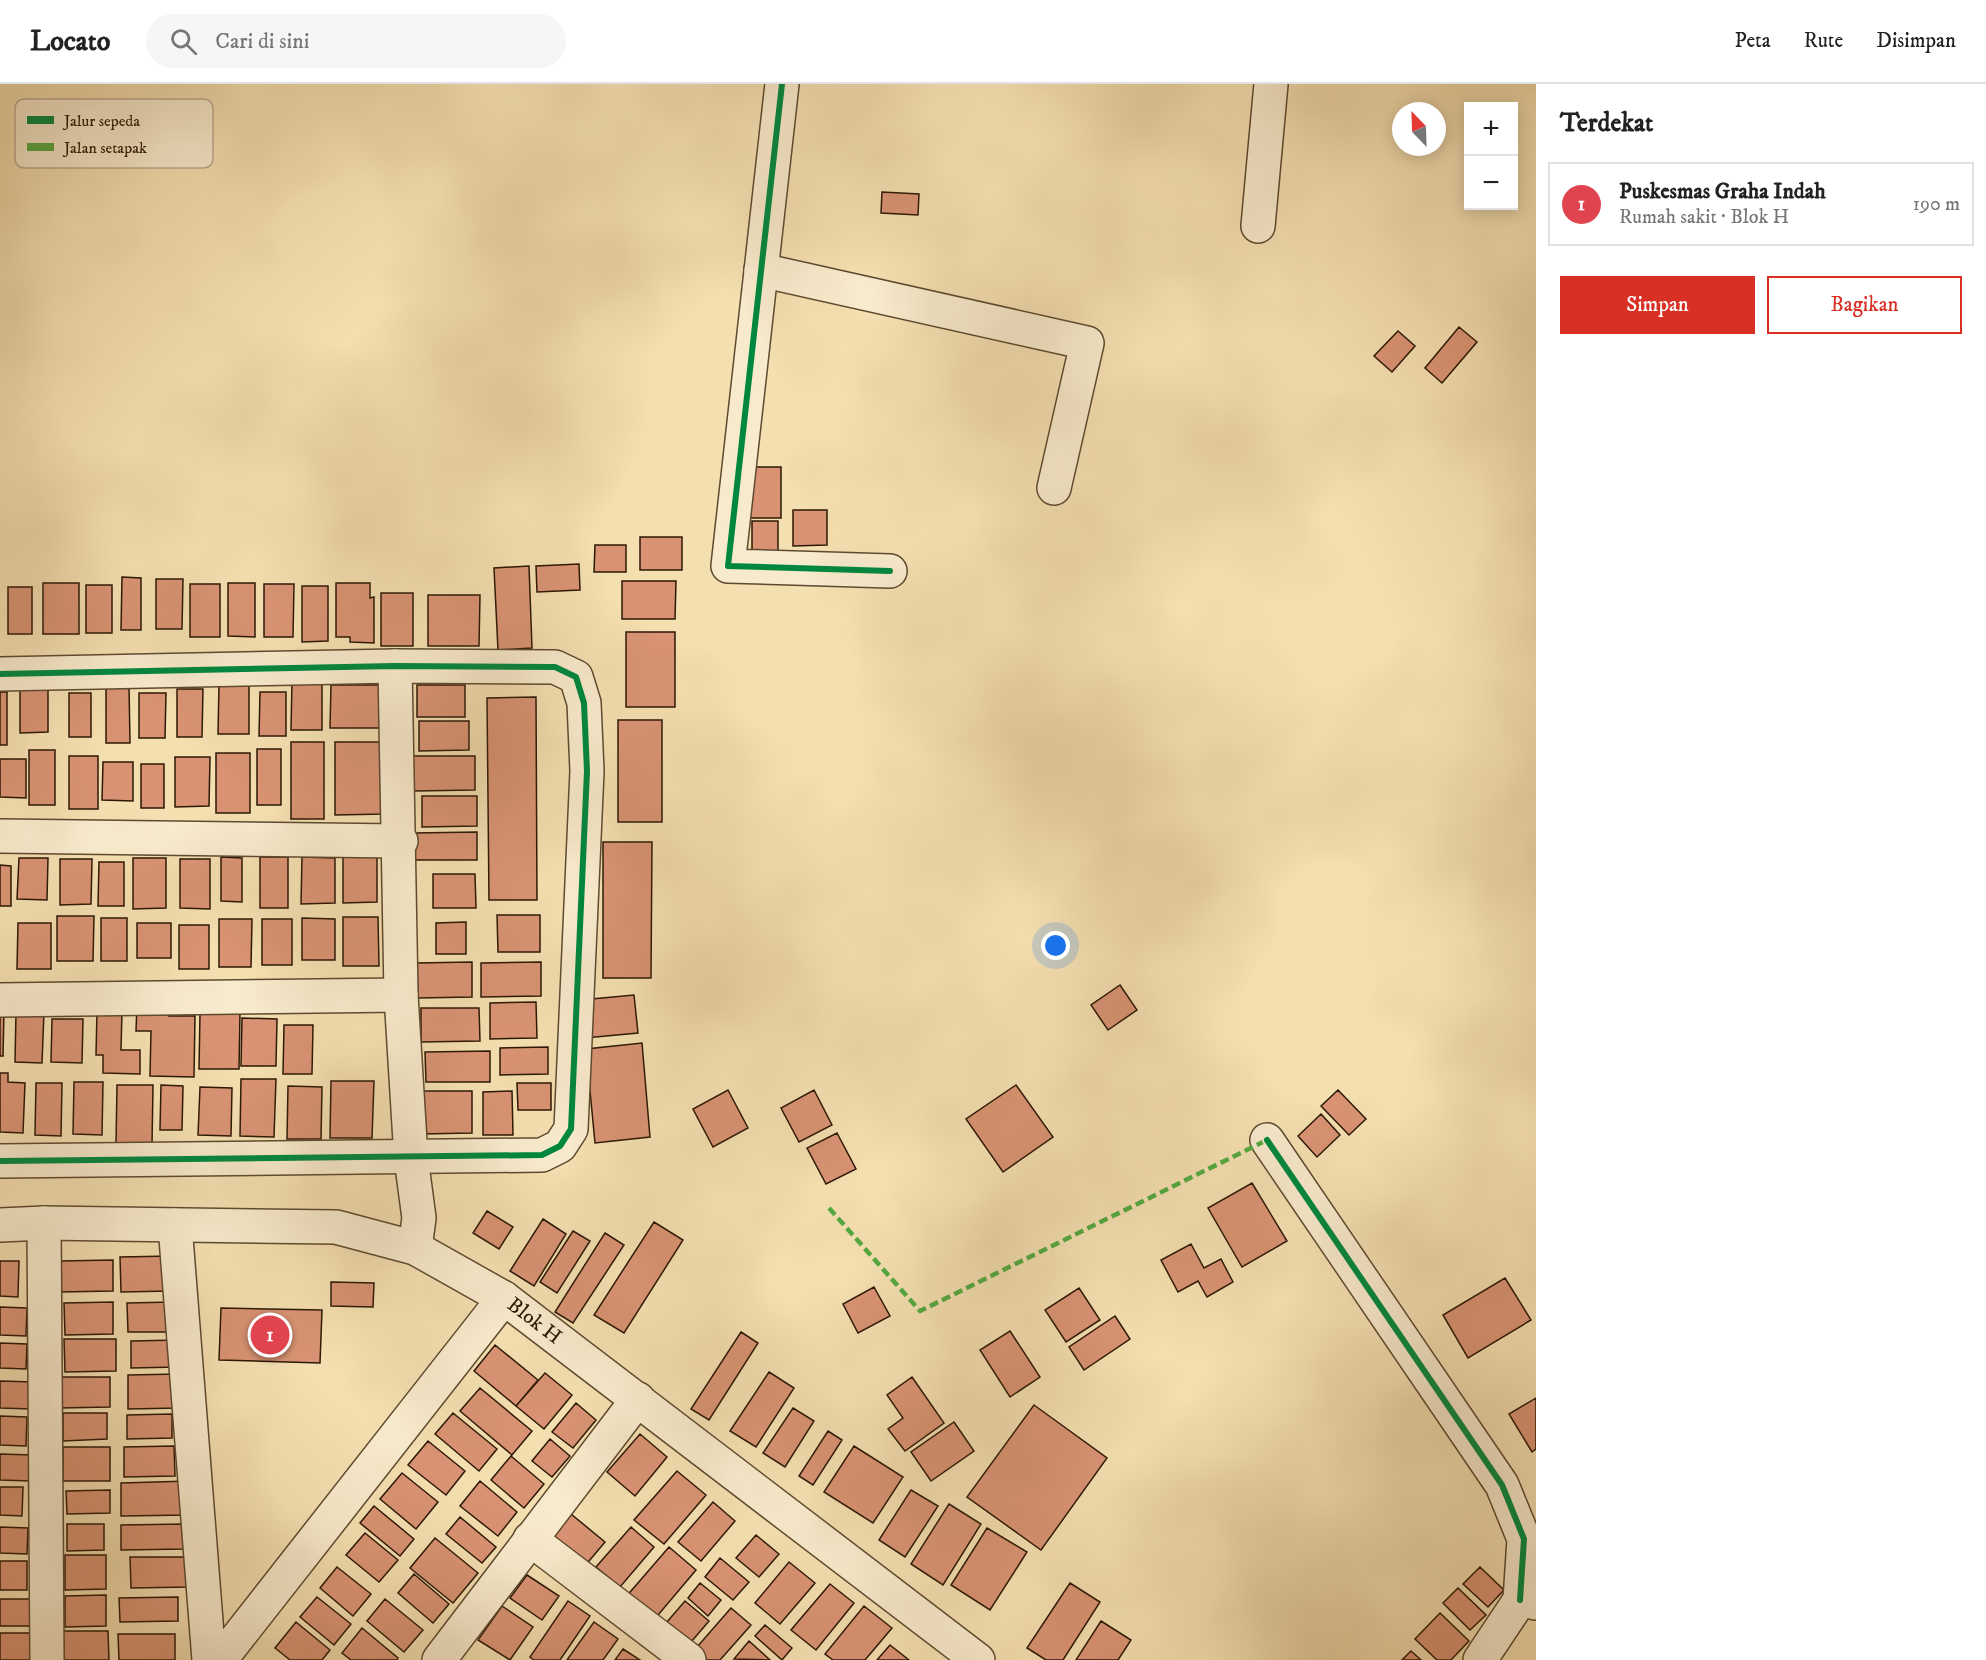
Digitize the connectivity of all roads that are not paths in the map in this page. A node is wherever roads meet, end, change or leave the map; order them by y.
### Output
1 (782, 84) edge
2 (1271, 84) edge
3 (1258, 226) dead end
4 (761, 270) junction
5 (1054, 488) dead end
6 (890, 571) dead end
7 (395, 666) junction
8 (0, 674) edge
9 (0, 836) edge
10 (401, 841) junction
11 (401, 995) junction
12 (0, 1000) edge
13 (1267, 1140) dead end
14 (411, 1158) junction
15 (0, 1161) edge
16 (44, 1223) junction
17 (0, 1225) edge
18 (176, 1225) junction
19 (415, 1248) junction
20 (504, 1298) junction
21 (638, 1399) junction
22 (530, 1539) junction
23 (1528, 1601) edge
24 (47, 1660) edge
25 (209, 1660) edge
26 (220, 1660) edge
27 (439, 1660) edge
28 (689, 1660) edge
29 (976, 1660) edge
30 (1480, 1660) edge

1 - 4 street
2 - 3 street
4 - 5 street
4 - 6 street
7 - 8 street
7 - 10 street
7 - 14 street
9 - 10 street
10 - 11 street
11 - 12 street
11 - 14 street
13 - 23 street
14 - 15 street
14 - 19 street
16 - 17 street, Blok H
16 - 18 street, Blok H
16 - 24 street
18 - 19 street, Blok H
18 - 25 street
19 - 20 street, Blok H
20 - 21 street, Blok H
20 - 26 street
21 - 22 street
21 - 29 street, Blok H
22 - 27 street
22 - 28 street
23 - 30 street

